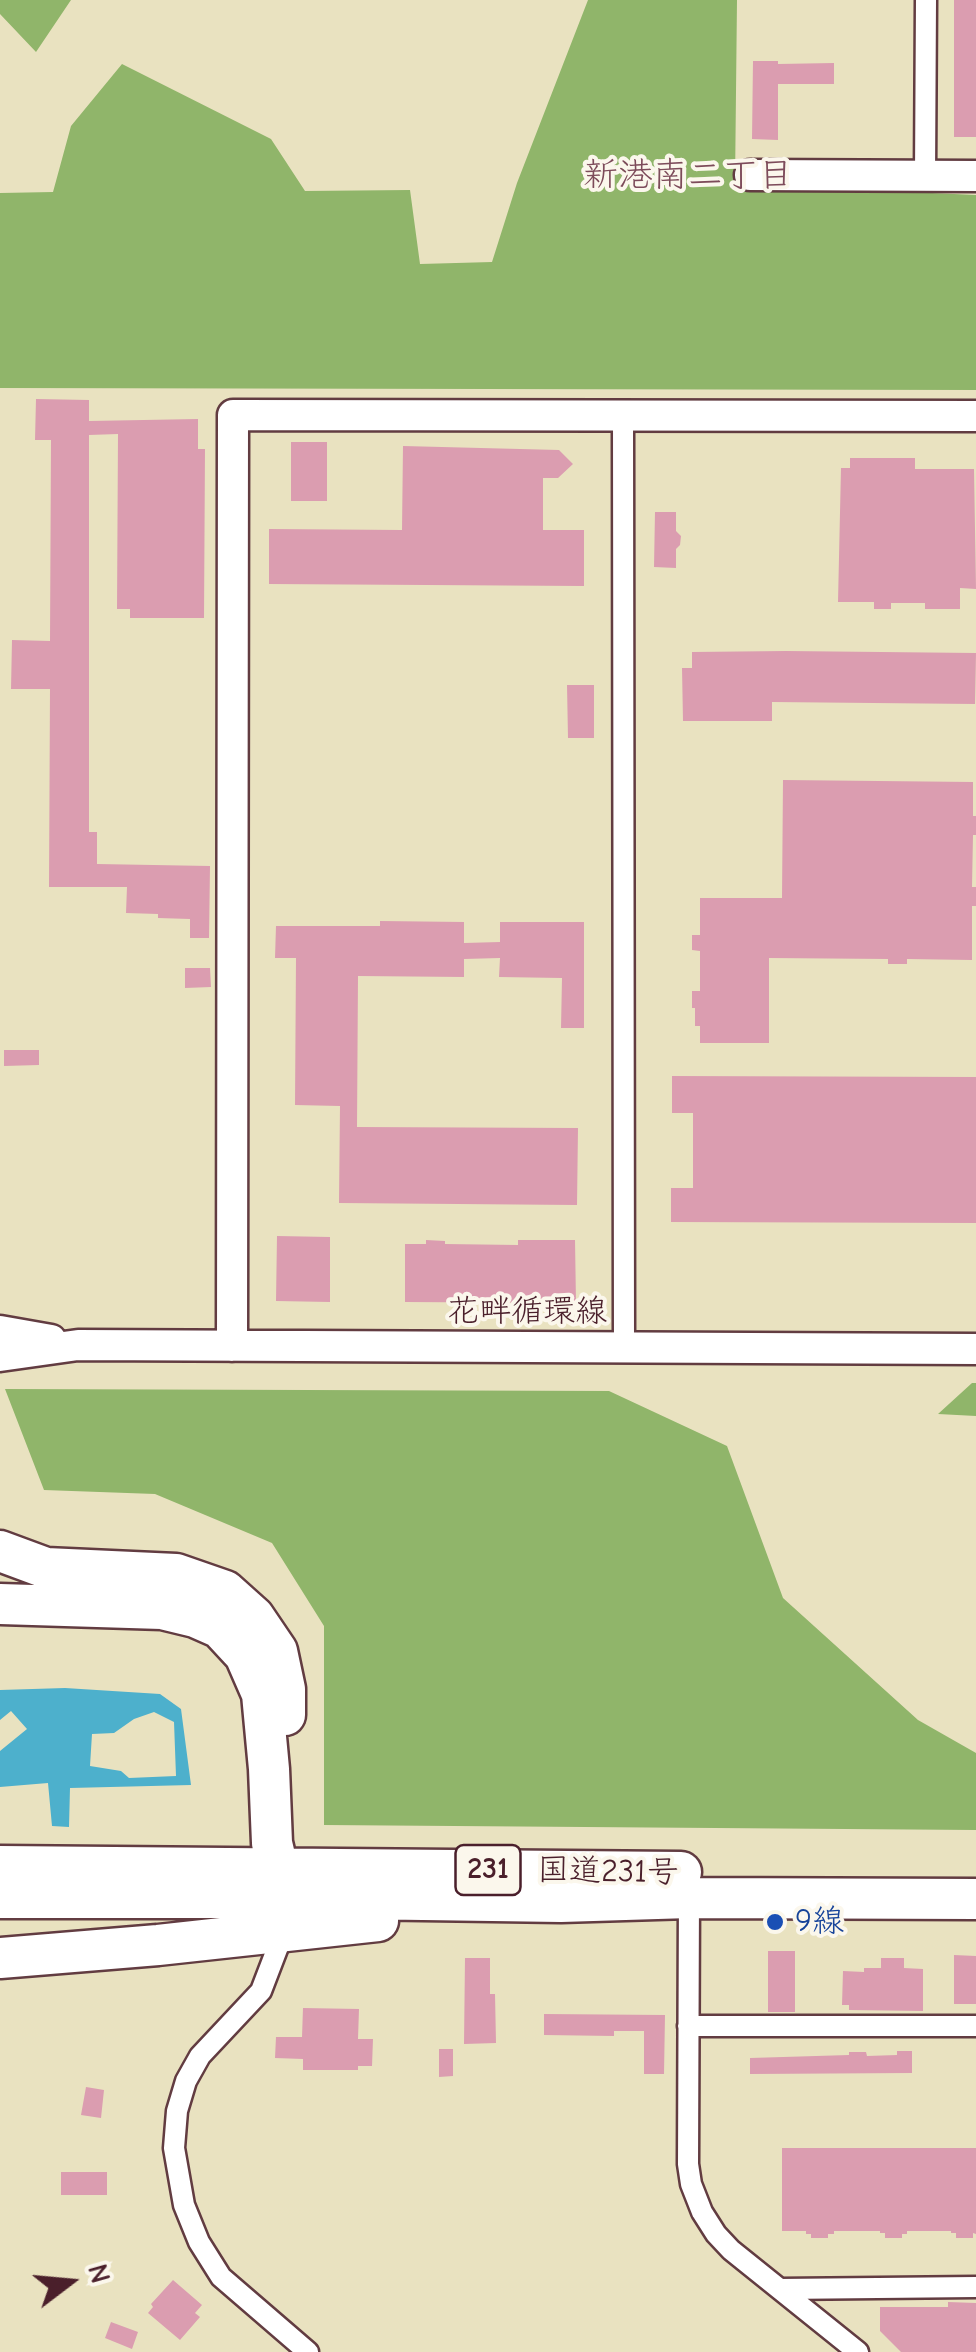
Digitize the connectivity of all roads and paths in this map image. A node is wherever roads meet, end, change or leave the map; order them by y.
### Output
1 (926, 0) edge
2 (750, 175) dead end
3 (925, 176) junction
4 (976, 176) edge
5 (624, 415) junction
6 (976, 416) edge
7 (0, 1331) edge
8 (78, 1345) junction
9 (232, 1346) junction
10 (624, 1348) junction
11 (976, 1349) edge
12 (0, 1356) edge
13 (0, 1551) edge
14 (0, 1604) edge
15 (0, 1866) edge
16 (976, 1876) edge
17 (689, 1885) junction
18 (0, 1898) edge
19 (283, 1899) junction
20 (976, 1899) edge
21 (0, 1958) edge
22 (688, 2026) junction
23 (976, 2026) edge
24 (976, 2287) edge
25 (780, 2289) junction
26 (308, 2352) edge
27 (858, 2352) edge

1 - 3 street
2 - 3 street
3 - 4 street
5 - 6 street
5 - 9 street
5 - 10 street
7 - 8 street, 花畔循環線
8 - 9 street, 花畔循環線
8 - 12 street, 花畔循環線
9 - 10 street, 花畔循環線
10 - 11 street, 花畔循環線
13 - 19 highway
14 - 19 highway
15 - 19 highway, 国道231号 / 231
16 - 17 highway, 国道231号 / 231
17 - 19 highway, 国道231号 / 231
17 - 19 highway, 国道231号 / 231
17 - 20 highway, 国道231号 / 231
17 - 22 street
18 - 19 highway, 国道231号 / 231
19 - 21 highway, 国道231号 / 231
19 - 26 street
22 - 23 street
22 - 25 street
24 - 25 street
25 - 27 street

